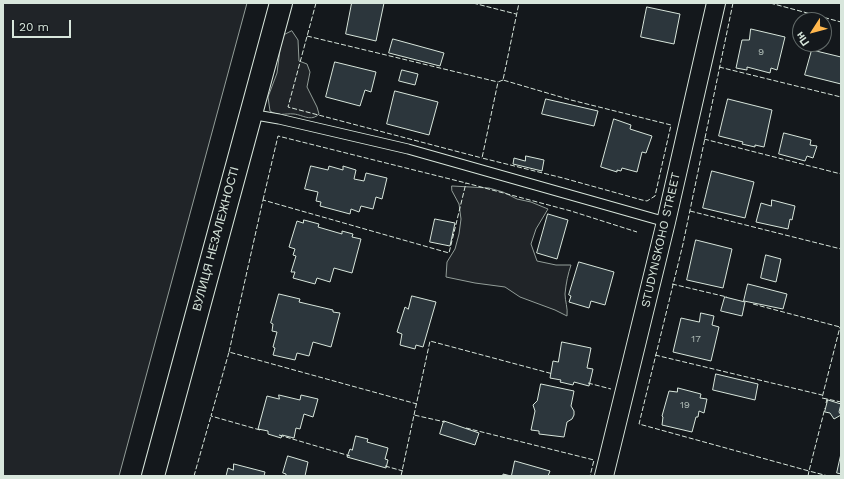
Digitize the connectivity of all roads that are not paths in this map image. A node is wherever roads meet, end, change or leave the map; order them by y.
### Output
1 (281, 3) edge
2 (716, 3) edge
3 (250, 114) junction
4 (666, 222) junction
5 (153, 476) edge
6 (604, 476) edge

1 - 3 street, ВУЛИЦЯ НЕЗАЛЕЖНОСТІ
2 - 4 street, STUDYNSKOHO STREET
3 - 4 lane
3 - 5 street, ВУЛИЦЯ НЕЗАЛЕЖНОСТІ
4 - 6 street, STUDYNSKOHO STREET

